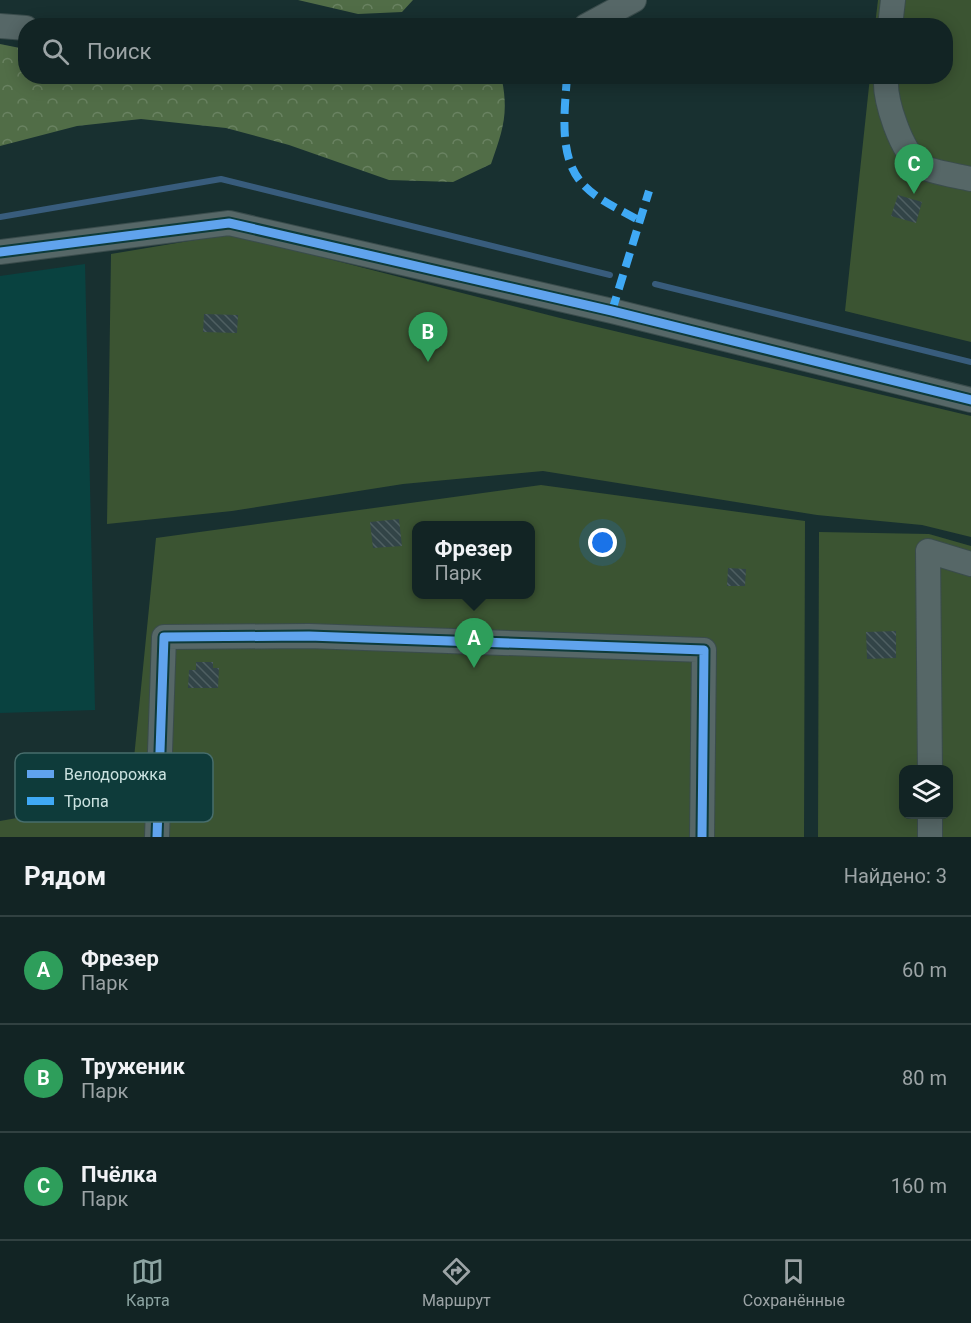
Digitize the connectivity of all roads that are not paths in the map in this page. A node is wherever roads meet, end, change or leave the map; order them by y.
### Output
1 (634, 0) edge
2 (893, 0) edge
3 (601, 18) edge
4 (891, 18) edge
5 (0, 26) edge
6 (18, 27) edge
7 (886, 84) edge
8 (971, 179) edge
9 (0, 252) edge
10 (971, 400) edge
11 (971, 564) edge
12 (157, 753) edge
13 (930, 765) edge
14 (930, 819) edge
15 (702, 837) edge
16 (930, 837) edge

1 - 3 street
2 - 4 street
5 - 6 street
7 - 8 street
9 - 10 street
11 - 13 street
12 - 15 street
14 - 16 street

